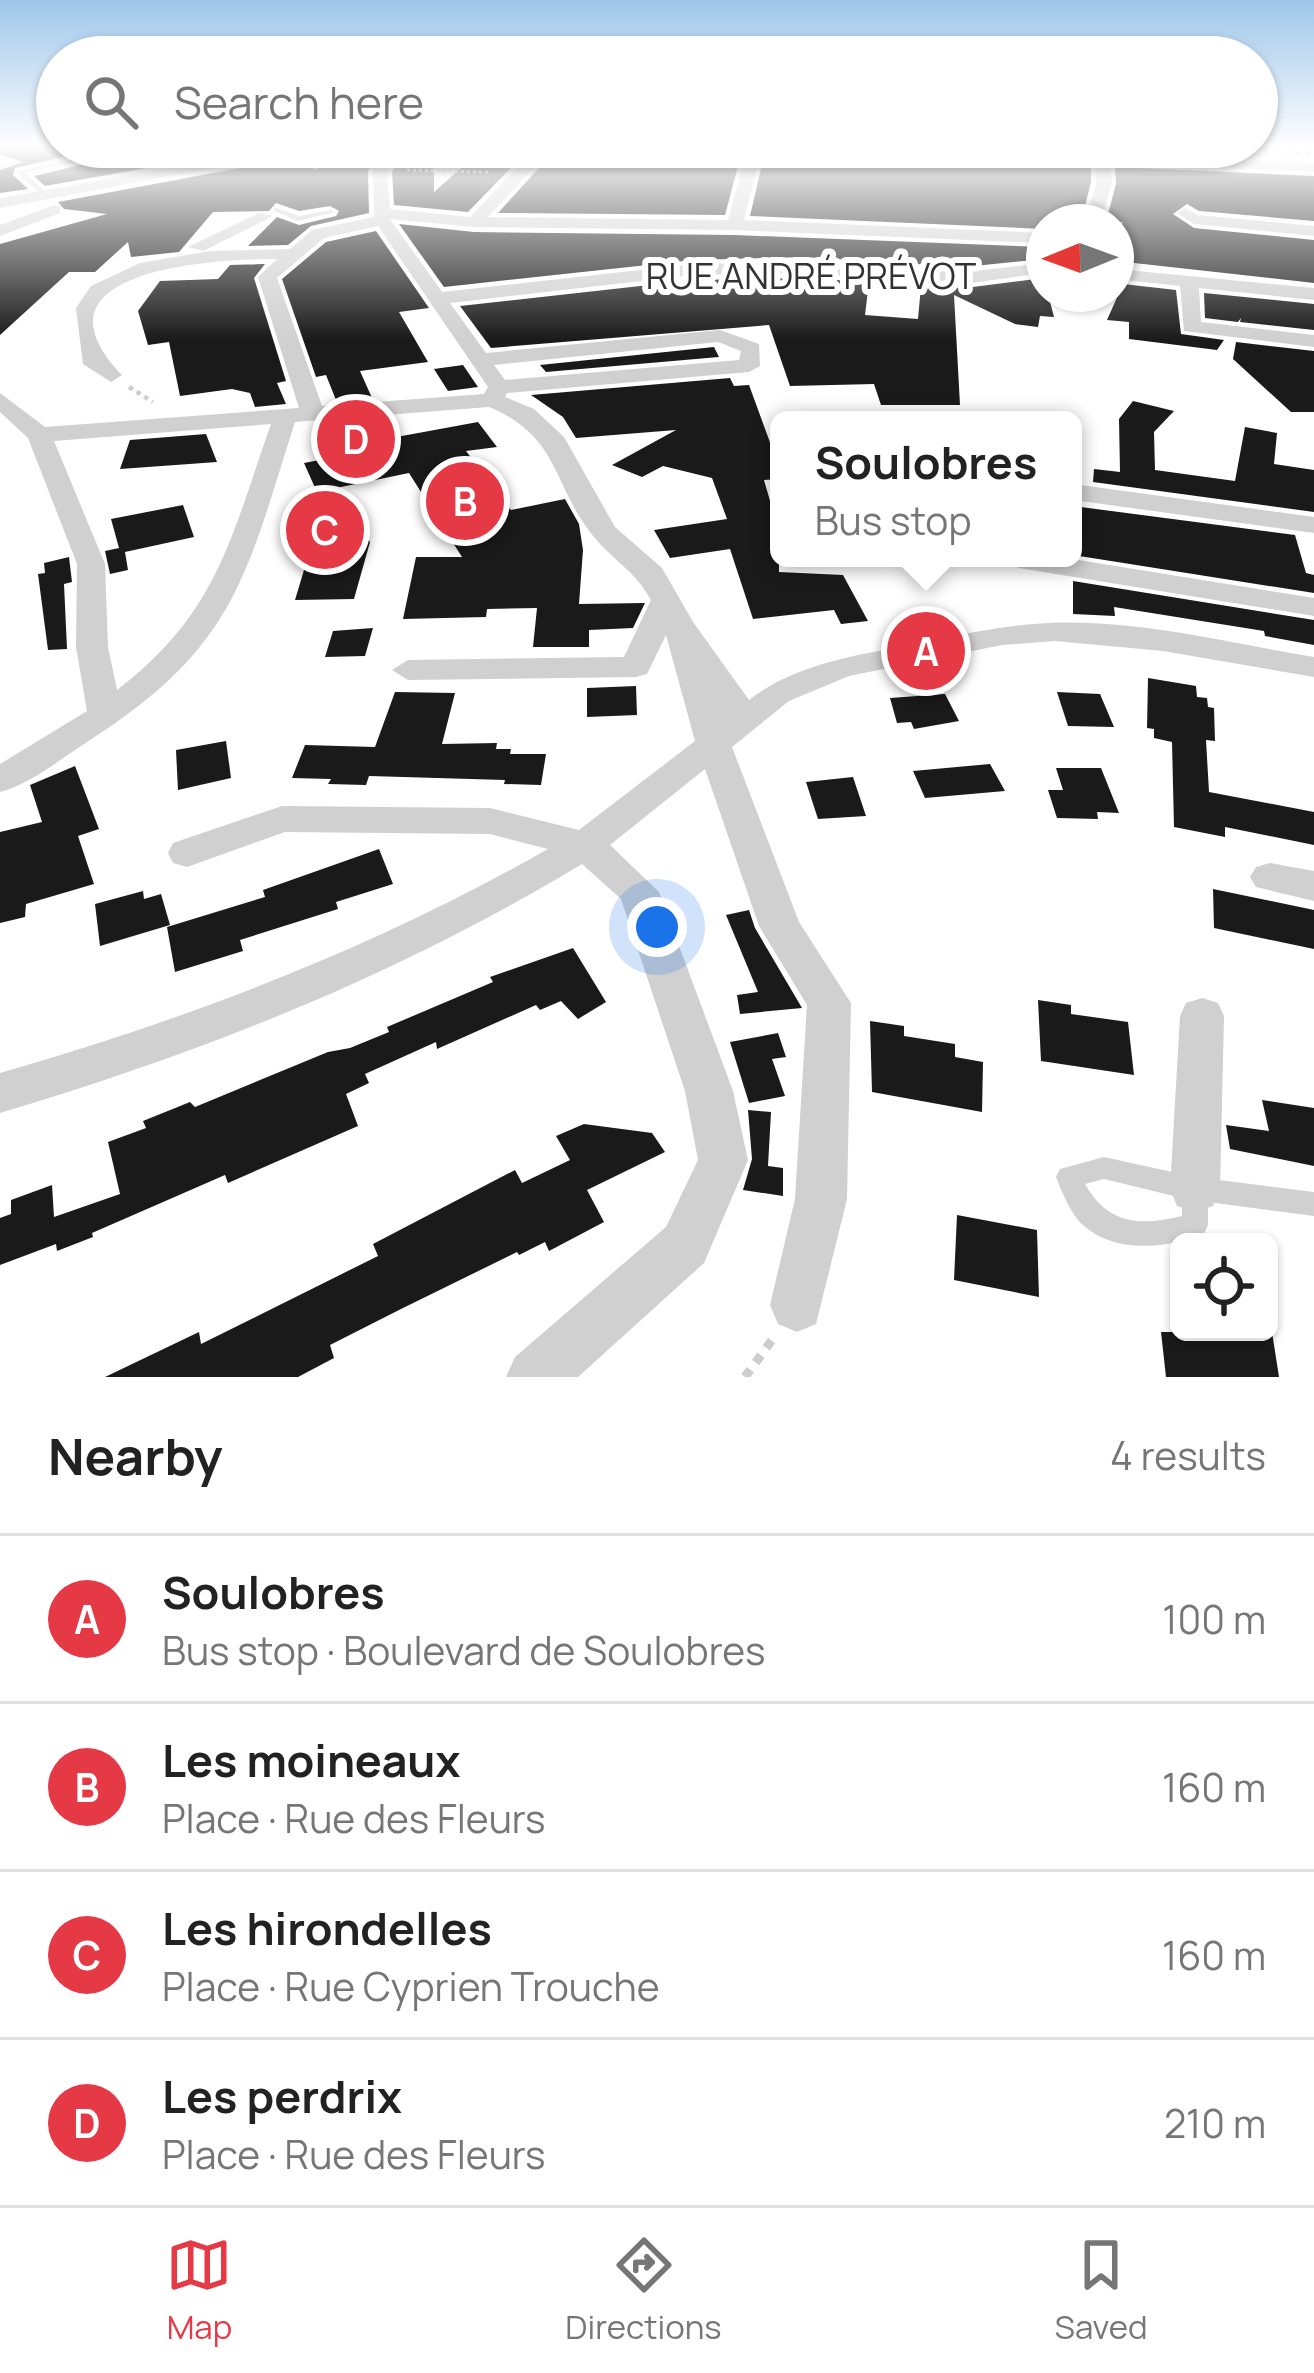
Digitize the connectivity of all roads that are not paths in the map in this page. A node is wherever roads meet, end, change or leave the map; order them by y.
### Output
1 (59, 211) edge
2 (381, 211) edge
3 (484, 211) edge
4 (739, 211) edge
5 (332, 212) dead end
6 (271, 213) joint
7 (1185, 213) dead end
8 (381, 216) junction
9 (474, 222) junction
10 (560, 223) junction
11 (735, 225) junction
12 (0, 231) edge
13 (1314, 231) edge
14 (1026, 237) edge
15 (533, 245) dead end
16 (290, 254) junction
17 (180, 259) junction
18 (1026, 267) edge
19 (1134, 276) edge
20 (1189, 281) junction
21 (1314, 294) edge
22 (435, 299) junction
23 (1314, 341) edge
24 (477, 360) junction
25 (111, 375) road end
26 (496, 394) junction
27 (0, 400) edge
28 (299, 416) junction
29 (39, 435) junction
30 (1082, 494) edge
31 (1314, 524) edge
32 (1067, 567) edge
33 (1314, 608) edge
34 (672, 611) junction
35 (1314, 668) edge
36 (408, 670) dead end
37 (105, 715) junction
38 (729, 729) junction
39 (0, 780) edge
40 (585, 845) junction
41 (187, 853) dead end
42 (1270, 877) dead end
43 (1314, 886) edge
44 (1202, 1016) dead end
45 (0, 1093) edge
46 (1195, 1189) junction
47 (1314, 1204) edge
48 (797, 1305) dead end
49 (535, 1377) edge

1 - 12 street
2 - 8 street
3 - 9 street
4 - 11 street
5 - 6 lane
6 - 17 street
7 - 13 street
8 - 9 street
8 - 16 street
8 - 22 street
9 - 10 street
10 - 11 street
10 - 15 street
11 - 14 street
16 - 17 street
16 - 28 street
17 - 25 street
18 - 22 street, RUE ANDRÉ PRÉVOT
19 - 20 street
20 - 21 street
20 - 23 street
22 - 24 street
24 - 26 street
24 - 26 street
26 - 28 street
26 - 34 street
27 - 29 street
28 - 29 street
28 - 37 street
29 - 37 street
30 - 31 street
32 - 33 street
34 - 36 street
34 - 38 street
35 - 38 street
37 - 39 street
38 - 40 street
38 - 48 street
40 - 41 street
40 - 45 street
40 - 49 street
42 - 43 street
44 - 46 street
46 - 46 lane
46 - 47 lane

